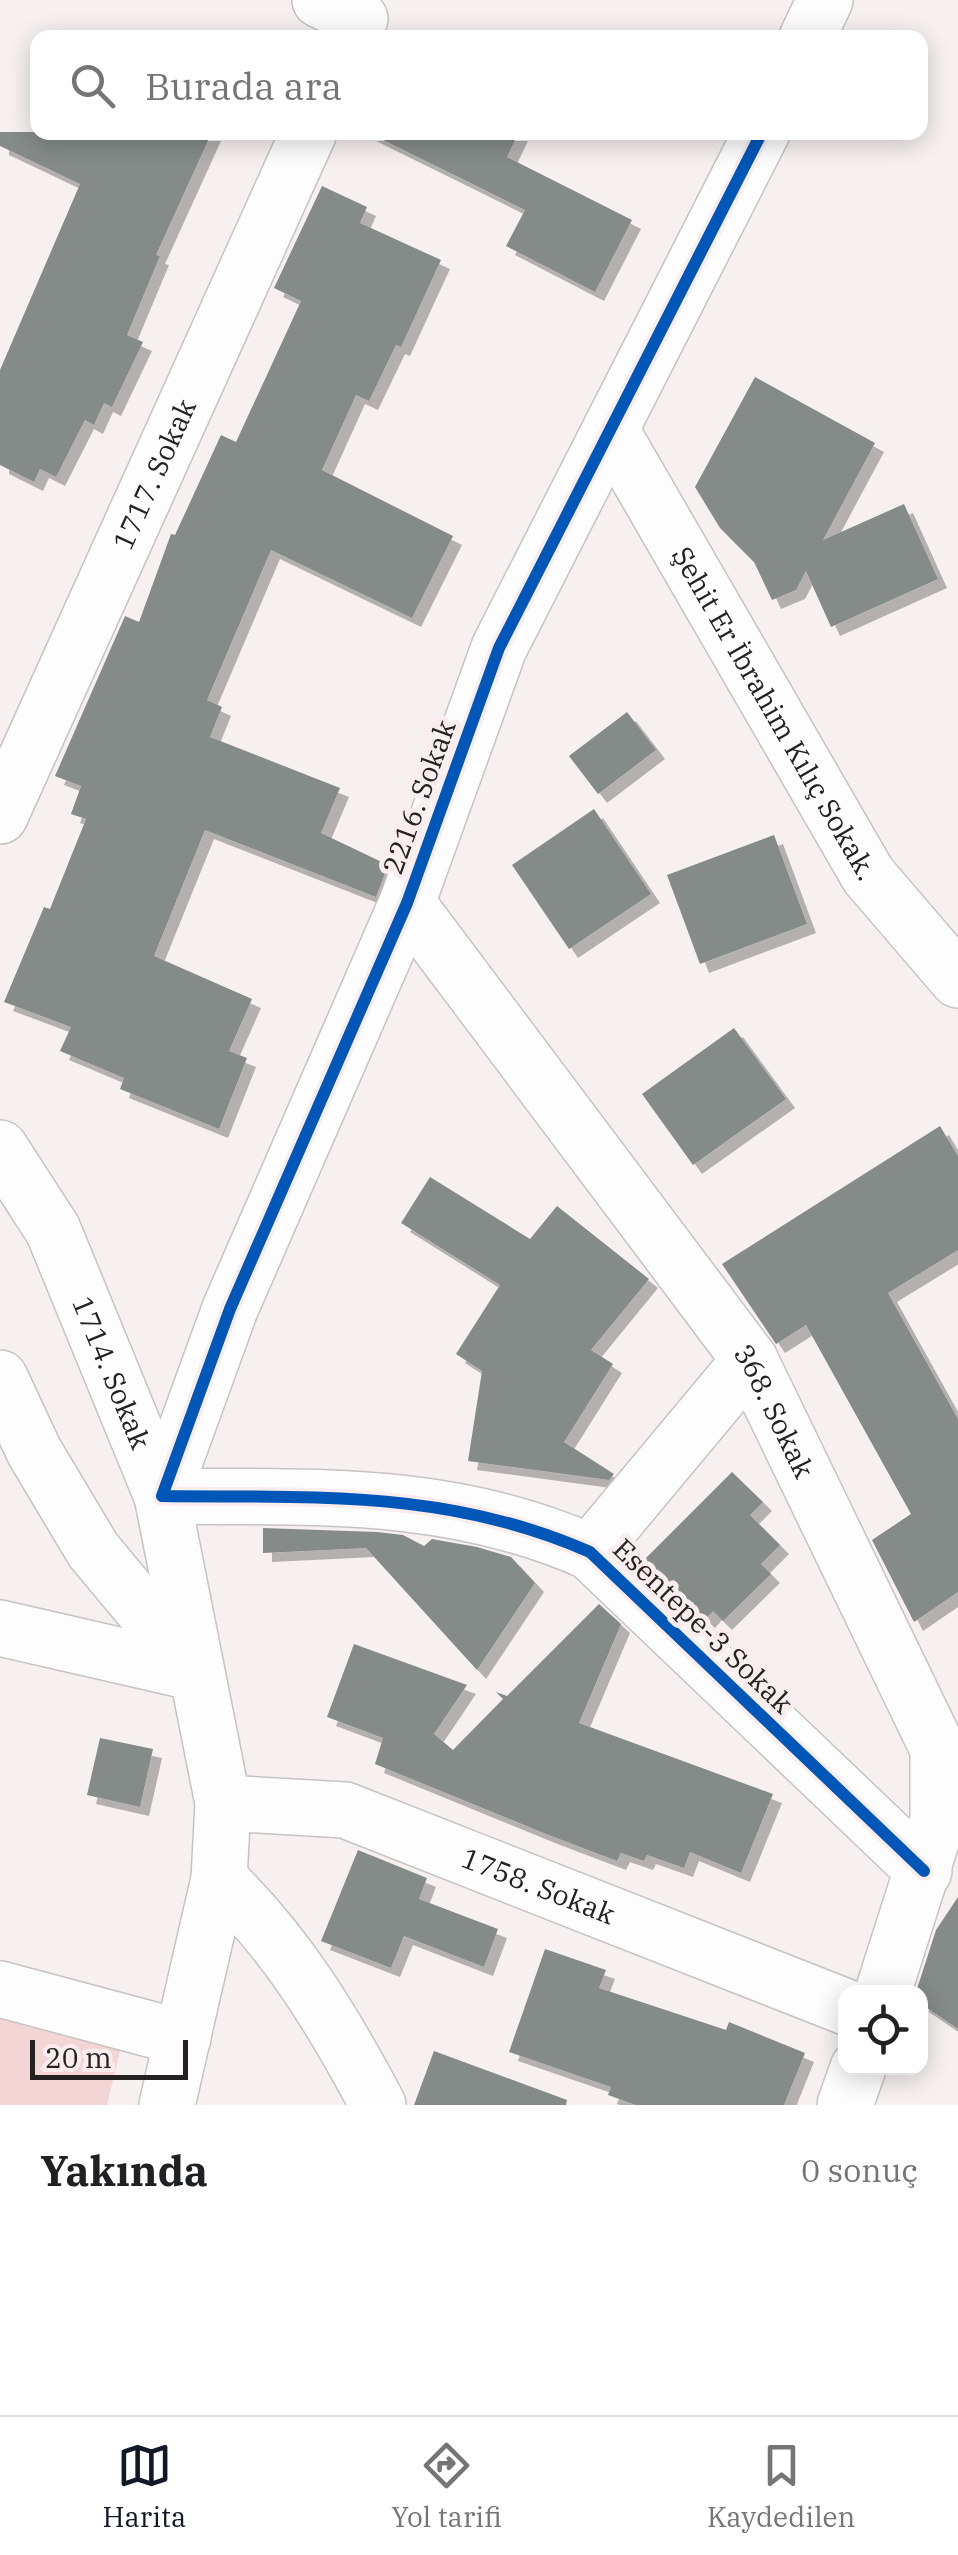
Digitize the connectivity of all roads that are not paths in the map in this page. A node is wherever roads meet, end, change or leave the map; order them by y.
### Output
1 (825, 0) edge
2 (811, 30) edge
3 (305, 140) edge
4 (758, 140) edge
5 (612, 432) junction
6 (0, 816) edge
7 (407, 903) junction
8 (958, 980) edge
9 (0, 1148) edge
10 (750, 1360) junction
11 (0, 1378) edge
12 (162, 1496) junction
13 (590, 1552) junction
14 (0, 1628) edge
15 (196, 1673) junction
16 (223, 1803) junction
17 (924, 1870) junction
18 (219, 1879) junction
19 (885, 1985) edge
20 (0, 1989) edge
21 (838, 2004) edge
22 (184, 2038) junction
23 (856, 2075) edge
24 (166, 2105) edge
25 (378, 2105) edge
26 (845, 2105) edge

1 - 2 street
3 - 6 street, 1717. Sokak
4 - 5 street, 2216. Sokak
5 - 7 street, 2216. Sokak
5 - 8 street, Şehit Er İbrahim Kılıç Sokak.
7 - 10 street, 368. Sokak
7 - 12 street, 2216. Sokak
9 - 12 street, 1714. Sokak
10 - 13 street
10 - 17 street, 368. Sokak
11 - 15 street, 1714. Sokak
12 - 13 street, Esentepe-3 Sokak
12 - 15 street, 1714. Sokak
13 - 17 street, Esentepe-3 Sokak
14 - 15 street
15 - 16 street, 1714. Sokak
16 - 18 street, 1714. Sokak
16 - 21 street, 1758. Sokak
17 - 19 street, 368. Sokak
18 - 22 street, 1714. Sokak
18 - 25 street
20 - 22 street
22 - 24 street, 1714. Sokak
23 - 26 street

